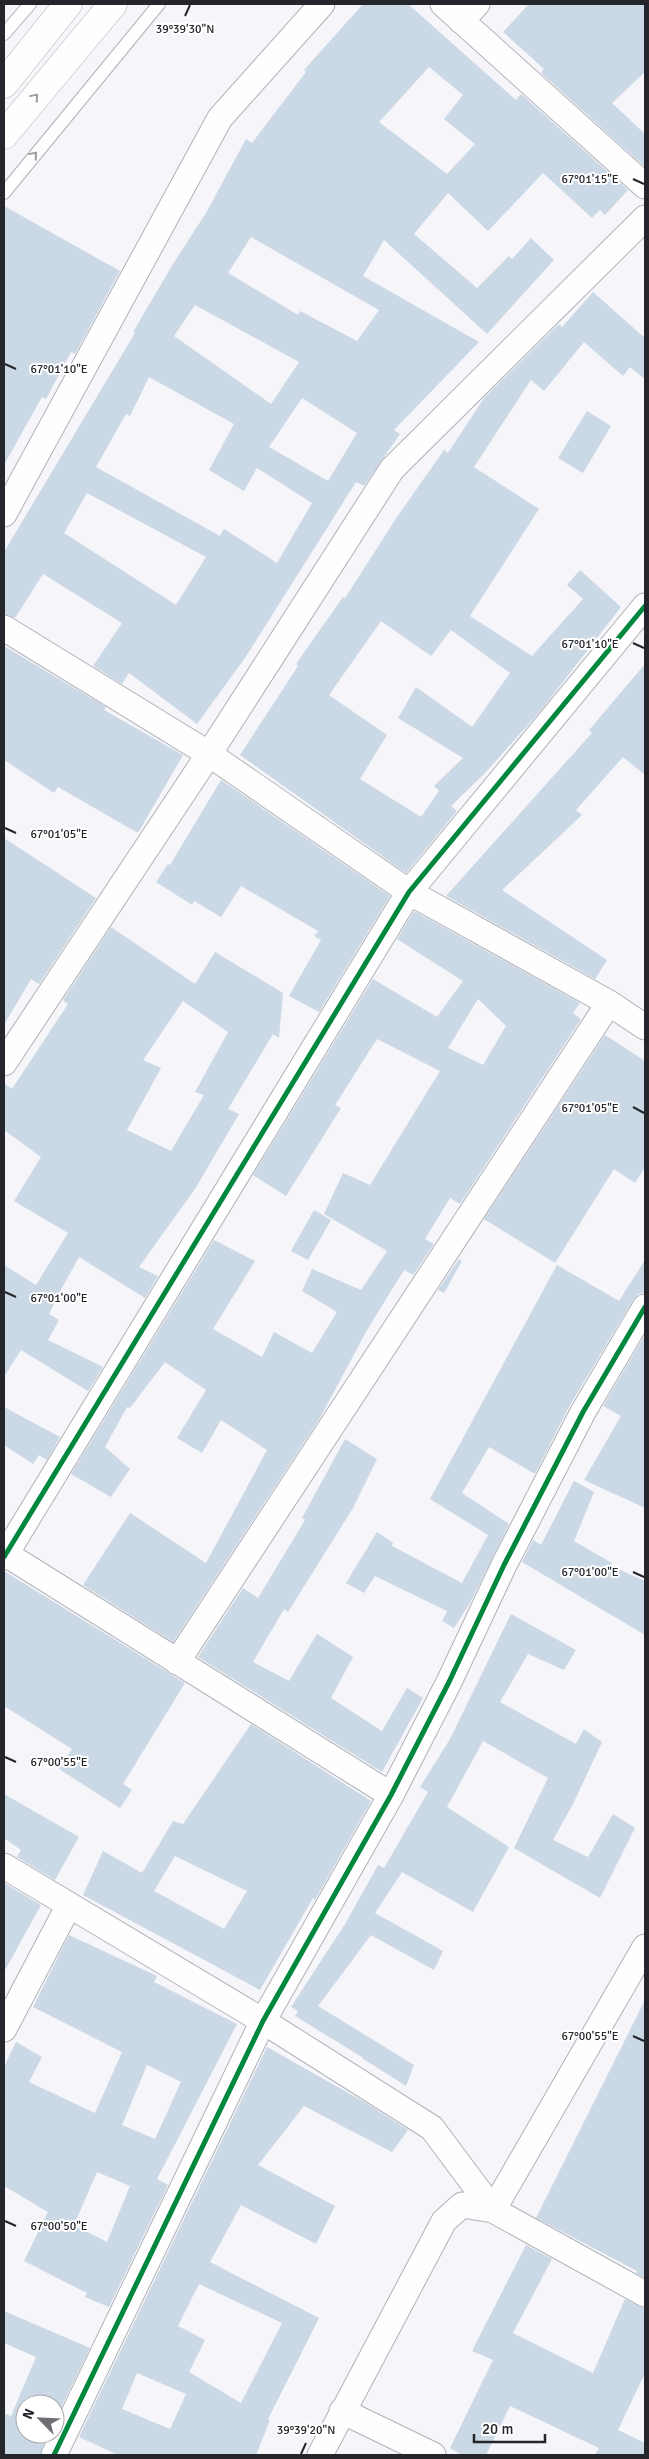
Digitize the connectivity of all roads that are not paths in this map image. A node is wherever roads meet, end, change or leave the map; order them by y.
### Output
1 (30, 4) edge
2 (68, 4) edge
3 (112, 4) edge
4 (159, 4) edge
5 (322, 4) edge
6 (443, 4) edge
7 (469, 12) edge
8 (4, 34) edge
9 (4, 84) edge
10 (4, 135) edge
11 (645, 186) edge
12 (4, 193) edge
13 (645, 218) edge
14 (4, 514) edge
15 (645, 606) edge
16 (4, 628) edge
17 (210, 754) junction
18 (409, 892) junction
19 (609, 1003) junction
20 (645, 1027) edge
21 (4, 1063) edge
22 (645, 1307) edge
23 (5, 1556) edge
24 (177, 1662) junction
25 (391, 1795) junction
26 (4, 1866) edge
27 (69, 1905) junction
28 (645, 1947) edge
29 (636, 1988) edge
30 (263, 2021) junction
31 (4, 2029) edge
32 (493, 2210) junction
33 (645, 2294) edge
34 (342, 2411) junction
35 (54, 2455) edge
36 (320, 2455) edge
37 (433, 2455) edge

1 - 8 lane
2 - 9 main road
10 -> 3 main road
12 -> 4 lane
5 - 14 street
6 - 7 street
7 - 11 street
13 - 17 street
15 - 18 street
16 - 17 street
17 - 18 street
17 - 21 street
18 - 19 street
18 - 23 street
19 - 20 street
19 - 24 street
22 - 25 street
23 - 24 street
24 - 25 street
25 - 30 street
26 - 27 street
27 - 30 street
27 - 31 street
28 - 29 street
29 - 32 street
30 - 32 street
30 - 35 street
32 - 33 street
32 - 34 street
34 - 36 street
34 - 37 street

